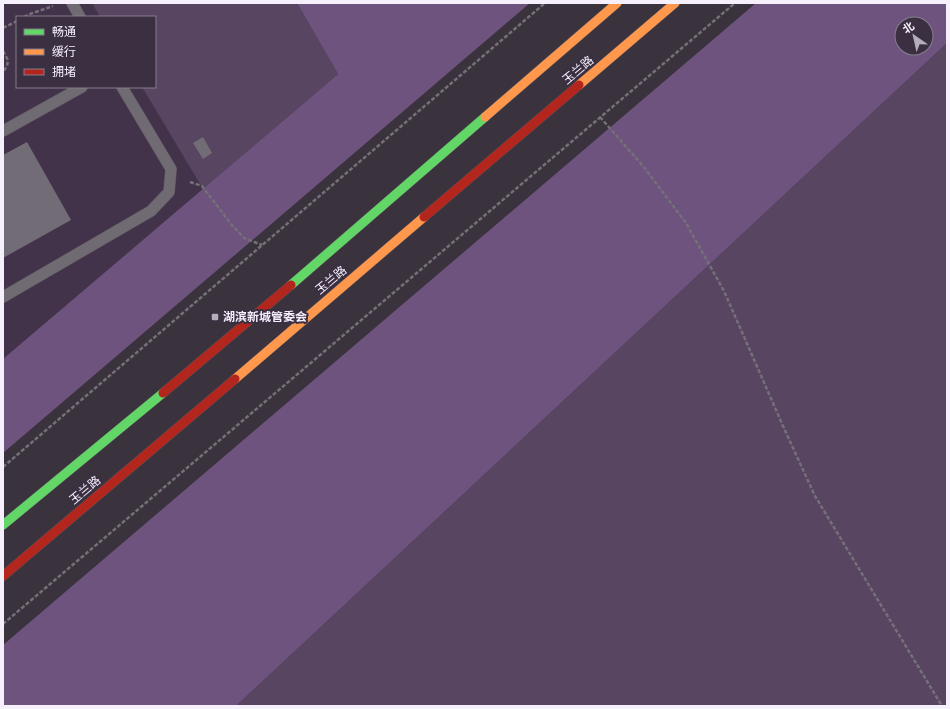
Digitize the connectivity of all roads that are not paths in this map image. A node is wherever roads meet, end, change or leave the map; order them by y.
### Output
1 (72, 3) edge
2 (617, 3) edge
3 (675, 3) edge
4 (79, 16) edge
5 (80, 88) edge
6 (123, 88) edge
7 (3, 131) edge
8 (3, 297) edge
9 (3, 525) edge
10 (3, 576) edge

1 - 4 lane
2 - 9 street, 玉兰路
3 - 10 street, 玉兰路
5 - 7 lane
6 - 8 lane

